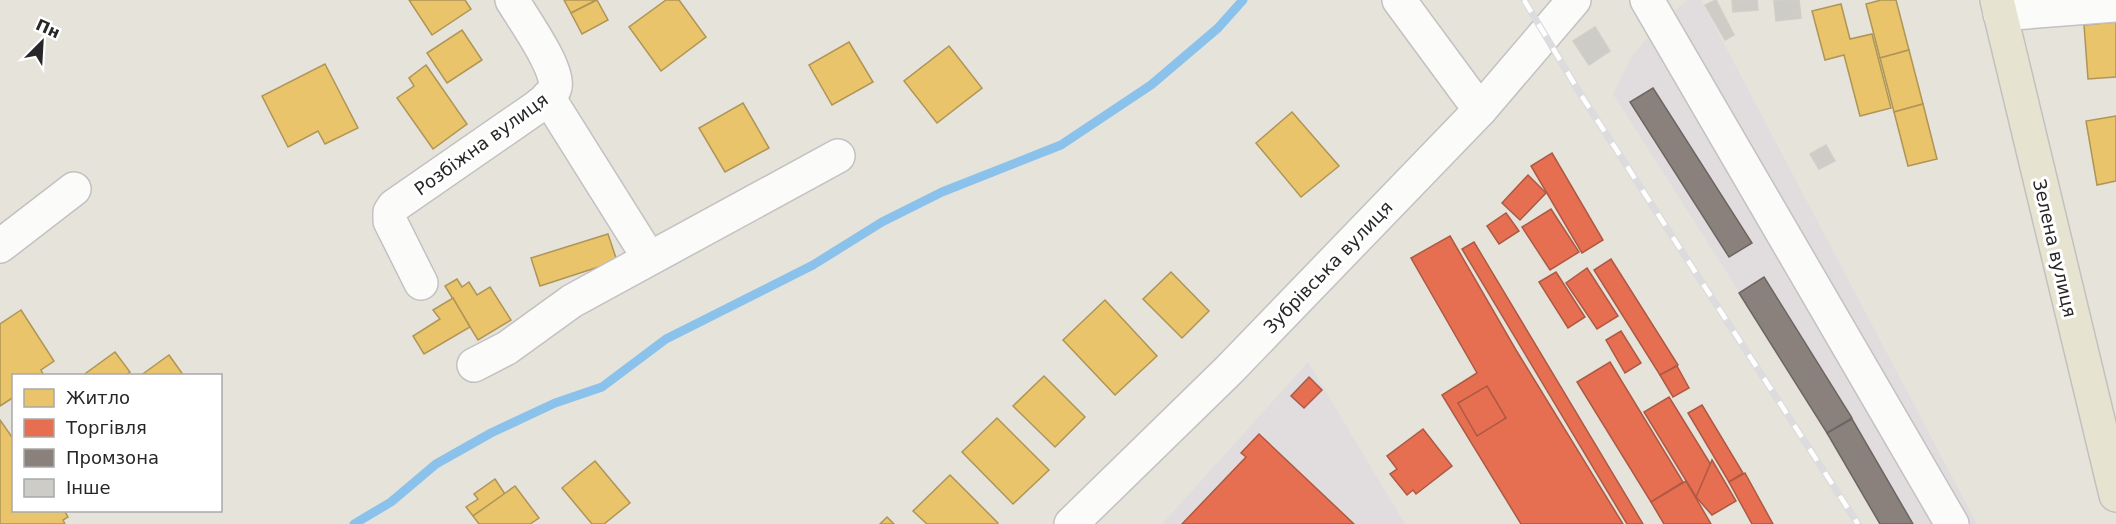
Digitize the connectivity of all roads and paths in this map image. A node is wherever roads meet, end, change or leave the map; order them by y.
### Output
1 (512, 0) edge
2 (1400, 0) edge
3 (1574, 0) edge
4 (1647, 0) edge
5 (2116, 5) edge
6 (1999, 7) edge
7 (548, 97) junction
8 (1480, 110) junction
9 (838, 156) dead end
10 (74, 189) dead end
11 (0, 246) edge
12 (649, 258) junction
13 (421, 283) dead end
14 (474, 365) dead end
15 (2116, 495) edge
16 (1071, 524) edge
17 (1952, 524) edge

1 - 7 street, Розбіжна вулиця
2 - 8 street
3 - 8 street, Зубрівська вулиця
4 - 17 street
5 - 6 street
6 - 15 main road, Зелена вулиця
7 - 12 street
7 - 13 street, Розбіжна вулиця
8 - 16 street, Зубрівська вулиця
9 - 12 street
10 - 11 street
12 - 14 street

